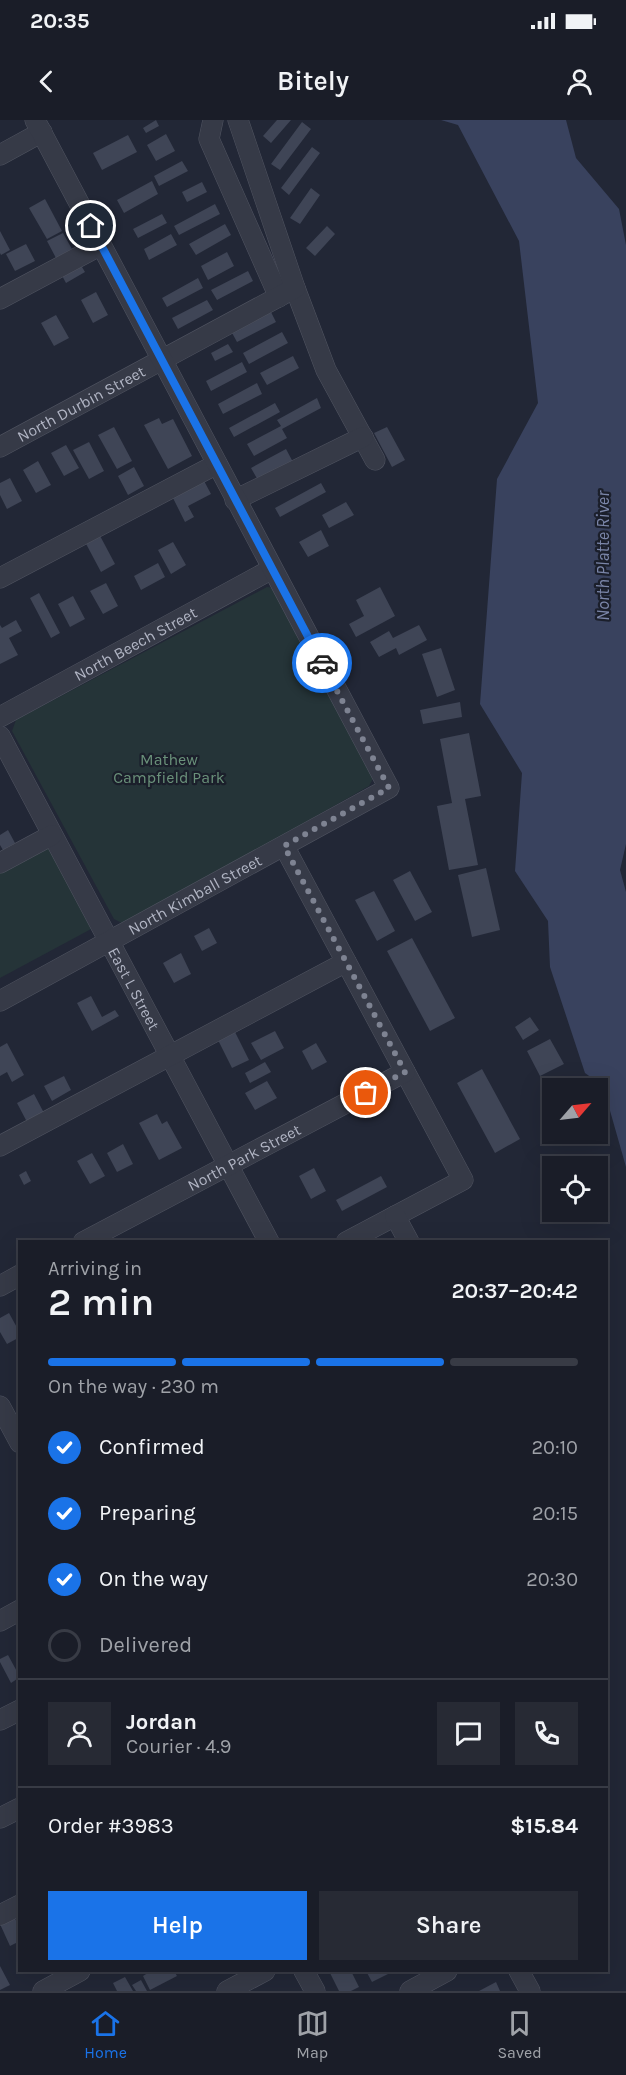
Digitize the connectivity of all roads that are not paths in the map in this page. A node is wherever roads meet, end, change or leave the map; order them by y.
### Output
1 (213, 120) edge
2 (238, 120) edge
3 (38, 126) edge
4 (0, 155) edge
5 (101, 245) junction
6 (287, 293) junction
7 (0, 299) edge
8 (162, 362) junction
9 (363, 437) junction
10 (0, 447) edge
11 (375, 460) dead end
12 (216, 464) junction
13 (235, 500) junction
14 (272, 569) junction
15 (0, 578) edge
16 (0, 717) edge
17 (0, 736) edge
18 (52, 835) junction
19 (284, 846) junction
20 (0, 863) edge
21 (108, 942) junction
22 (346, 962) junction
23 (0, 1001) edge
24 (169, 1056) junction
25 (405, 1072) junction
26 (0, 1146) edge
27 (228, 1166) junction
28 (395, 1216) junction
29 (87, 1240) edge
30 (268, 1240) edge
31 (350, 1240) edge
32 (408, 1240) edge
33 (18, 1276) edge
34 (0, 1286) edge
35 (7, 1417) edge
36 (18, 1439) edge
37 (18, 1611) edge
38 (0, 1621) edge
39 (18, 1711) edge
40 (0, 1720) edge
41 (18, 1809) edge
42 (0, 1818) edge
43 (18, 1906) edge
44 (0, 1915) edge
45 (79, 1972) edge
46 (263, 1972) edge
47 (305, 1972) edge
48 (445, 1972) edge
49 (520, 1972) edge
50 (43, 1991) edge
51 (227, 1991) edge
52 (315, 1991) edge
53 (410, 1991) edge
54 (530, 1991) edge

1 - 6 street
2 - 6 street
3 - 4 street
3 - 5 street
5 - 7 street
5 - 8 street
6 - 8 street, North Durbin Street
6 - 9 street
8 - 10 street, North Durbin Street
8 - 12 street
9 - 11 street
9 - 13 street
12 - 13 street
12 - 15 street
13 - 14 street
14 - 16 street, North Beech Street
14 - 19 street, North Kimball Street
17 - 18 street, East L Street
18 - 20 street
18 - 21 street, East L Street
19 - 21 street, North Kimball Street
19 - 22 street
21 - 23 street, North Kimball Street
21 - 24 street, East L Street
22 - 24 street
22 - 25 street
24 - 26 street
24 - 27 street, East L Street
25 - 27 street, North Park Street
25 - 28 street
27 - 29 street, North Park Street
27 - 30 street, East L Street
28 - 31 street
28 - 32 street
33 - 34 street
35 - 36 street
37 - 38 street
39 - 40 street
41 - 42 street
43 - 44 street
45 - 50 street
46 - 51 street
47 - 52 street
48 - 53 street
49 - 54 street

